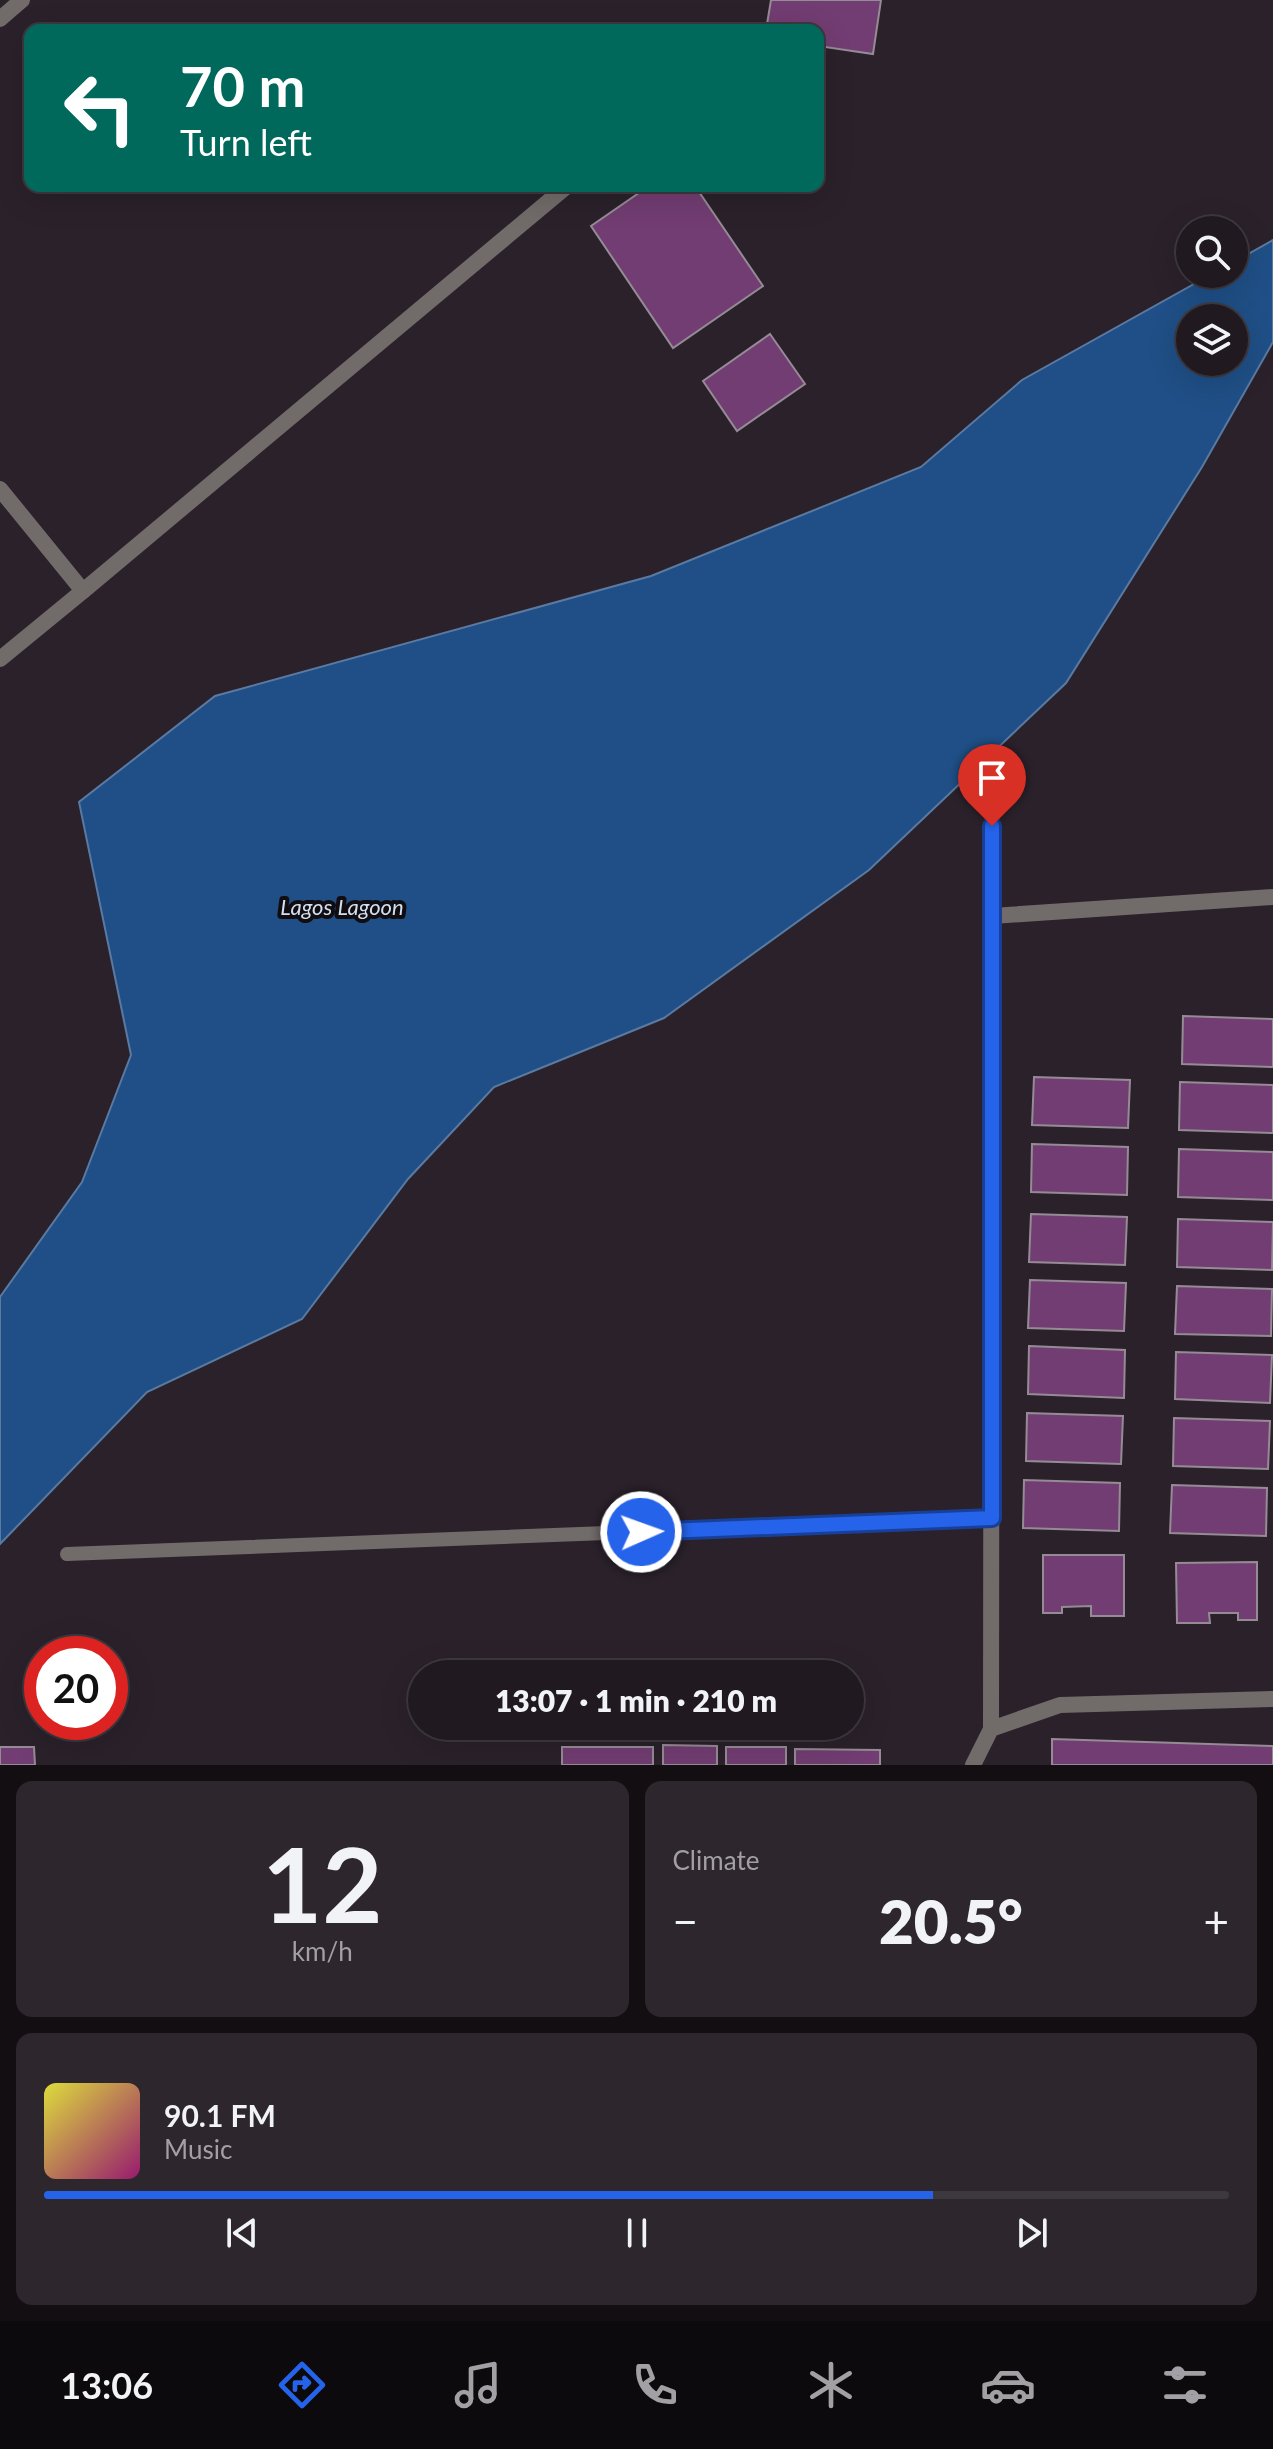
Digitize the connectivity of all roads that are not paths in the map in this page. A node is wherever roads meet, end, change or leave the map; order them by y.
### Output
1 (22, 0) edge
2 (0, 19) edge
3 (560, 192) edge
4 (0, 489) edge
5 (83, 591) junction
6 (0, 659) edge
7 (992, 826) dead end
8 (1273, 897) edge
9 (992, 916) junction
10 (992, 1518) junction
11 (67, 1554) dead end
12 (1273, 1699) edge
13 (991, 1729) junction
14 (973, 1765) edge

1 - 2 street
3 - 5 street
4 - 5 street
5 - 6 street
7 - 9 street
8 - 9 street
9 - 10 street
10 - 11 lane
10 - 13 street
12 - 13 street
13 - 14 street

